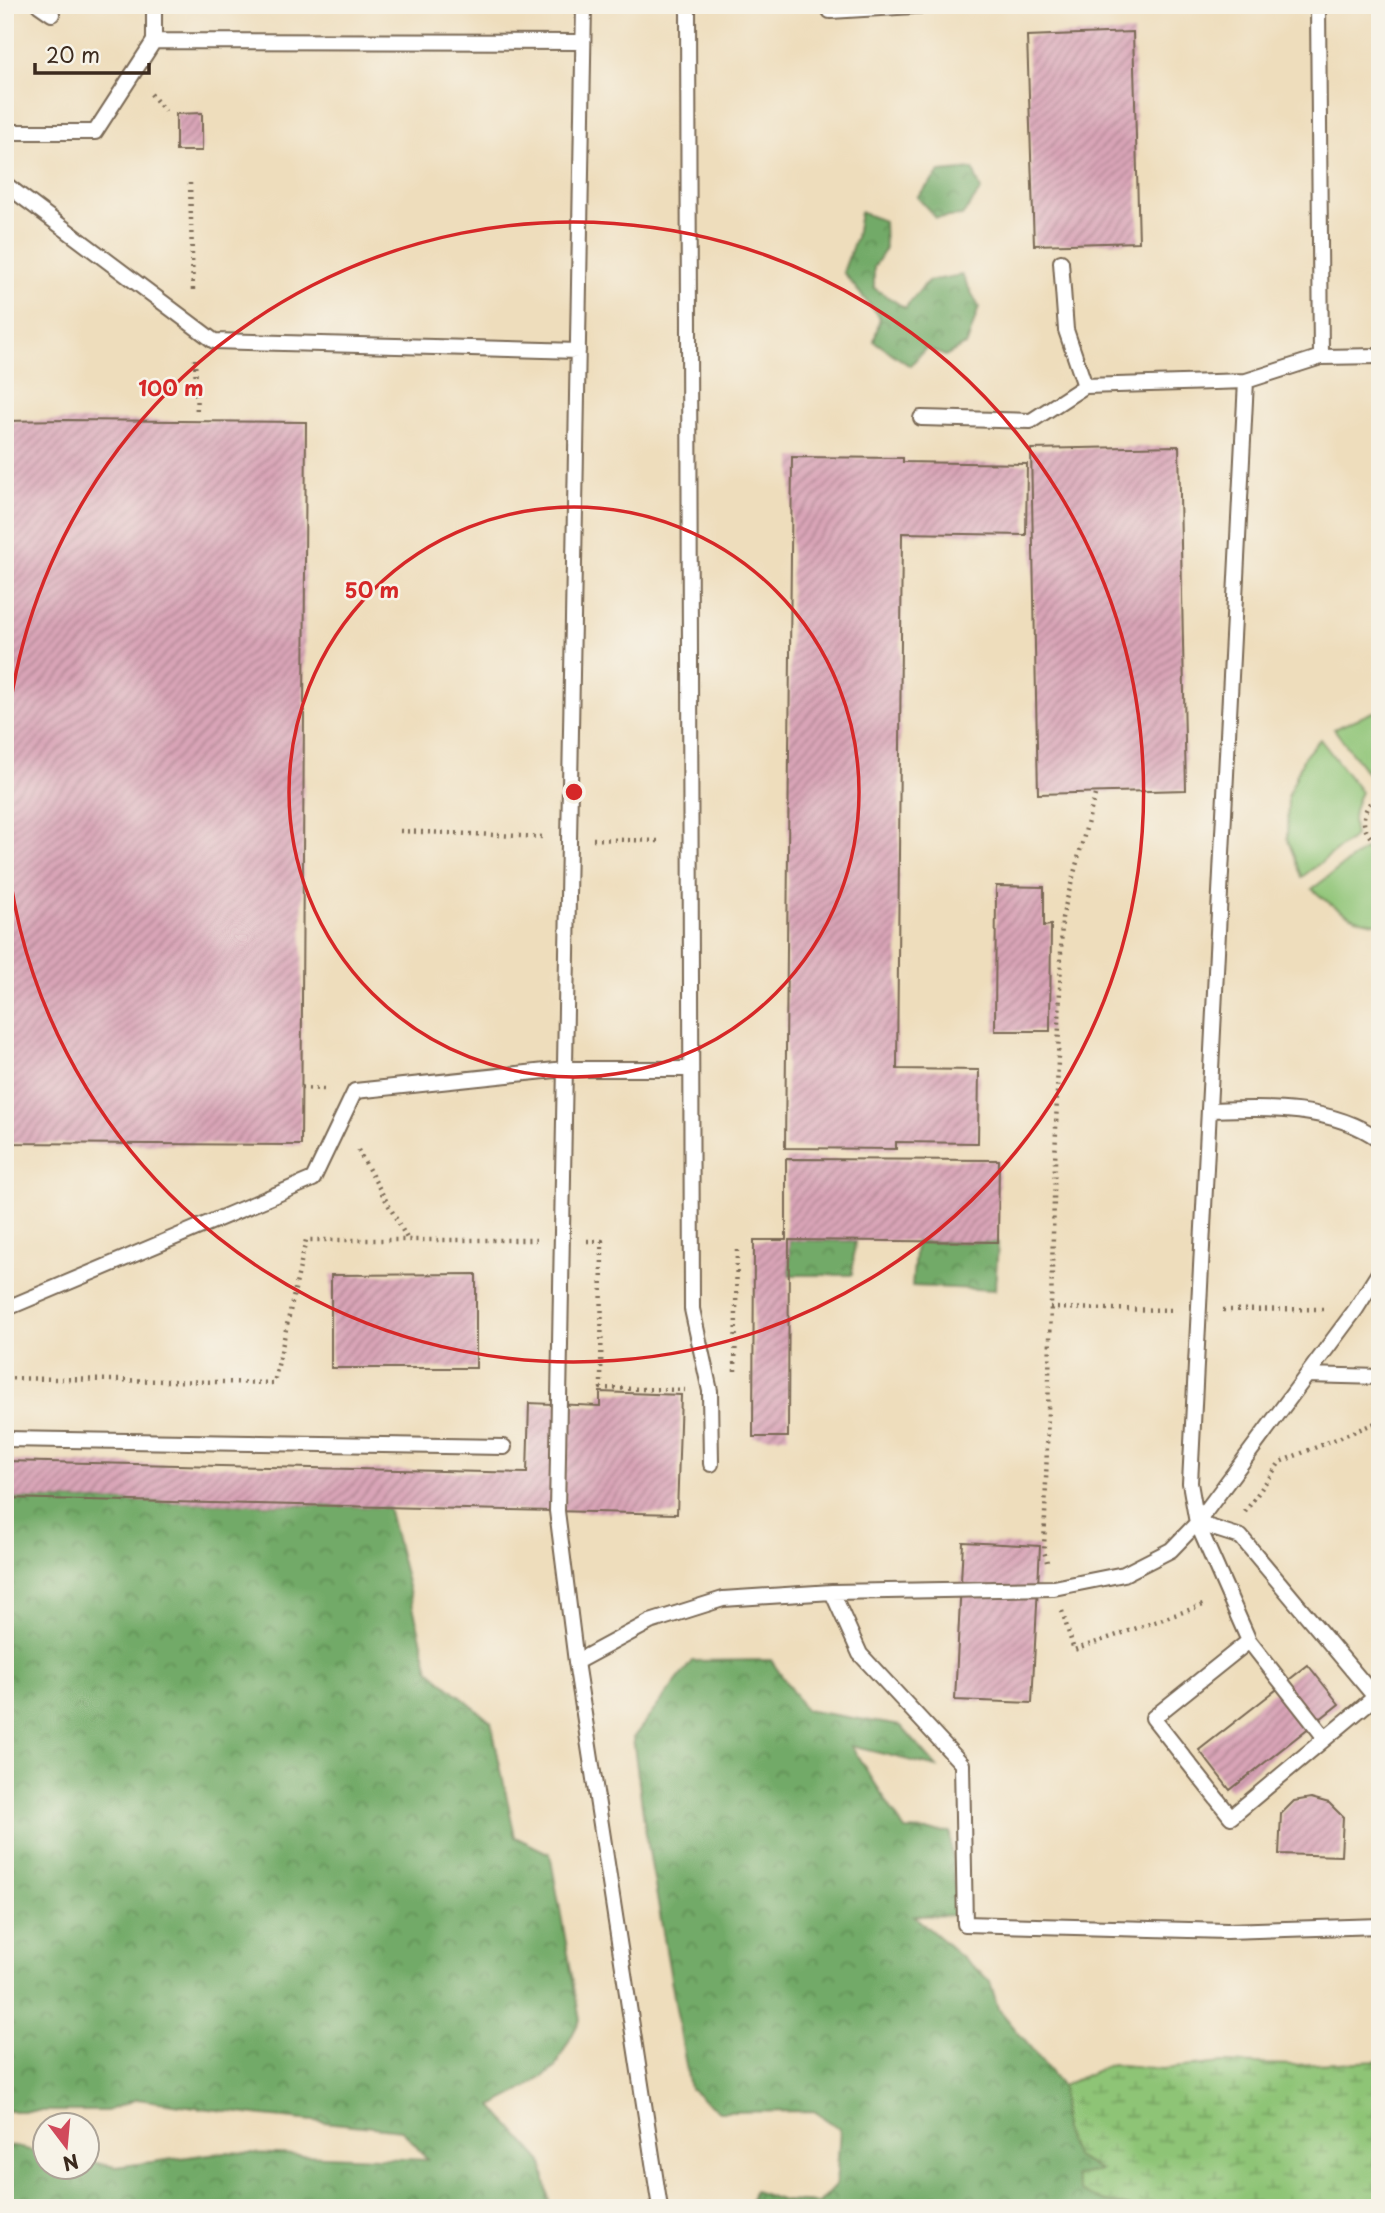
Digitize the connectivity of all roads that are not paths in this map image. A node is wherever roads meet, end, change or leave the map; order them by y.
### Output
1 (39, 5) edge
2 (154, 5) edge
3 (584, 5) edge
4 (688, 5) edge
5 (931, 5) edge
6 (1318, 5) edge
7 (830, 11) dead end
8 (52, 14) dead end
9 (154, 41) junction
10 (583, 42) junction
11 (5, 132) edge
12 (5, 184) edge
13 (1061, 262) dead end
14 (578, 351) junction
15 (1380, 356) edge
16 (1321, 357) junction
17 (1246, 381) junction
18 (1085, 386) junction
19 (921, 418) dead end
20 (565, 1069) junction
21 (690, 1069) junction
22 (1209, 1110) junction
23 (1380, 1140) edge
24 (1380, 1271) edge
25 (5, 1309) edge
26 (1307, 1375) junction
27 (1380, 1377) edge
28 (5, 1440) edge
29 (503, 1447) dead end
30 (711, 1464) dead end
31 (1197, 1523) junction
32 (832, 1592) junction
33 (1249, 1641) junction
34 (576, 1662) junction
35 (1325, 1738) junction
36 (1380, 1926) edge
37 (660, 2208) edge

1 - 8 lane
2 - 9 lane
3 - 10 lane
4 - 21 lane
5 - 7 lane
6 - 16 lane
9 - 10 lane
9 - 11 lane
10 - 14 lane
12 - 14 lane
13 - 18 lane
14 - 20 lane
15 - 16 lane
16 - 17 lane
17 - 18 lane
17 - 22 lane
18 - 19 lane
20 - 21 lane
20 - 25 lane
20 - 34 lane
21 - 30 lane
22 - 23 lane
22 - 31 lane
24 - 26 lane
26 - 27 lane
26 - 31 lane
28 - 29 lane
31 - 32 lane
31 - 33 lane
31 - 35 lane
32 - 34 lane
32 - 36 lane
33 - 35 lane
33 - 35 lane
34 - 37 lane

